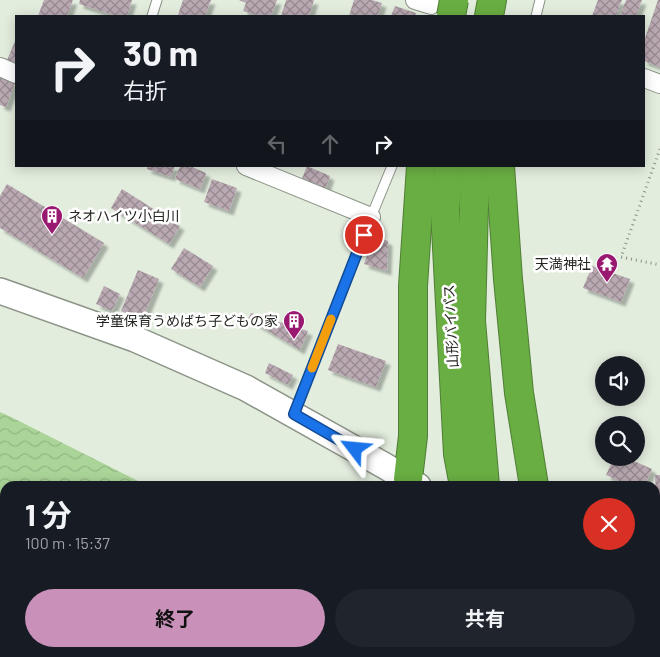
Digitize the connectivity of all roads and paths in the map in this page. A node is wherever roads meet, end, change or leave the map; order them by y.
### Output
1 (157, 0) edge
2 (466, 0) edge
3 (492, 0) edge
4 (499, 0) edge
5 (540, 0) edge
6 (152, 15) edge
7 (464, 15) edge
8 (489, 15) edge
9 (498, 15) edge
10 (536, 15) edge
11 (0, 67) edge
12 (15, 74) edge
13 (645, 78) edge
14 (660, 84) edge
15 (660, 149) edge
16 (248, 167) edge
17 (392, 167) edge
18 (421, 167) edge
19 (449, 167) edge
20 (475, 167) edge
21 (500, 167) edge
22 (371, 217) junction
23 (660, 265) edge
24 (0, 291) edge
25 (294, 414) junction
26 (410, 481) edge
27 (413, 481) edge
28 (476, 481) edge
29 (477, 481) edge
30 (533, 481) edge

1 - 6 lane
2 - 7 highway
3 - 8 highway
4 - 9 highway
5 - 10 lane
11 - 12 street
13 - 14 street
15 - 23 path
16 - 22 street
17 - 22 lane
18 - 27 highway
19 - 28 highway, 山形バイパス
20 - 29 highway, 山形バイパス
21 - 30 highway
22 - 25 lane
24 - 25 street
25 - 26 street

